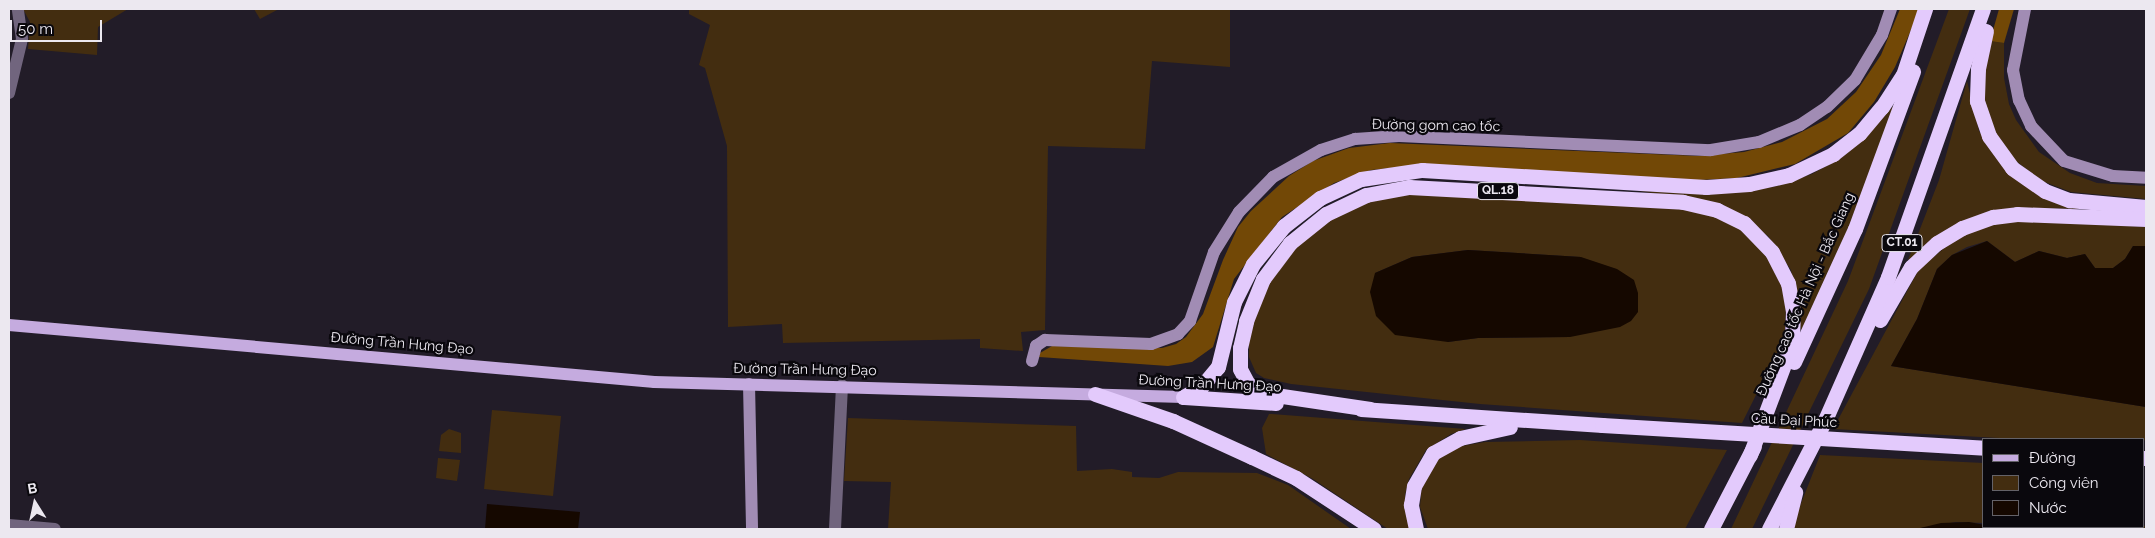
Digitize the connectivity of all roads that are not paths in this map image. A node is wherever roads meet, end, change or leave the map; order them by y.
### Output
1 (18, 9) edge
2 (1891, 9) edge
3 (1925, 9) edge
4 (1934, 9) edge
5 (1983, 9) edge
6 (1991, 9) edge
7 (2025, 9) edge
8 (10, 85) edge
9 (2146, 178) edge
10 (2146, 207) edge
11 (2146, 220) edge
12 (9, 325) edge
13 (1032, 361) dead end
14 (750, 384) junction
15 (842, 385) junction
16 (1095, 394) junction
17 (1183, 396) junction
18 (1370, 409) junction
19 (1825, 420) junction
20 (1547, 422) junction
21 (1602, 425) joint
22 (1982, 448) edge
23 (1750, 455) junction
24 (1800, 470) junction
25 (1732, 490) junction
26 (9, 525) edge
27 (55, 529) edge
28 (752, 529) edge
29 (835, 529) edge
30 (1374, 529) edge
31 (1416, 529) edge
32 (1705, 529) edge
33 (1711, 529) edge
34 (1769, 529) edge
35 (1786, 529) edge

1 - 8 street
2 - 13 main road, Đường gom cao tốc
3 - 17 highway
4 - 23 highway, Đường cao tốc Hà Nội - Bắc Giang
5 - 19 highway, CT.01
6 - 10 highway
7 - 9 main road
11 - 19 highway
12 - 14 main road, Đường Trần Hưng Đạo
14 - 15 main road, Đường Trần Hưng Đạo
14 - 28 main road
15 - 16 main road, Đường Trần Hưng Đạo
15 - 29 street
16 - 17 main road, Đường Trần Hưng Đạo
16 - 30 highway
17 - 18 highway, Đường Trần Hưng Đạo
18 - 20 highway, Đường Trần Hưng Đạo / QL.18
18 - 23 highway, QL.18
19 - 24 highway, CT.01
20 - 21 highway, Đường Trần Hưng Đạo / QL.18
20 - 31 highway
21 - 22 highway, Cầu Đại Phúc / QL.18, bridge
23 - 25 highway, Đường cao tốc Hà Nội - Bắc Giang
24 - 34 highway, CT.01
24 - 35 highway
25 - 32 highway
25 - 33 highway, Đường cao tốc Hà Nội - Bắc Giang
26 - 27 street

